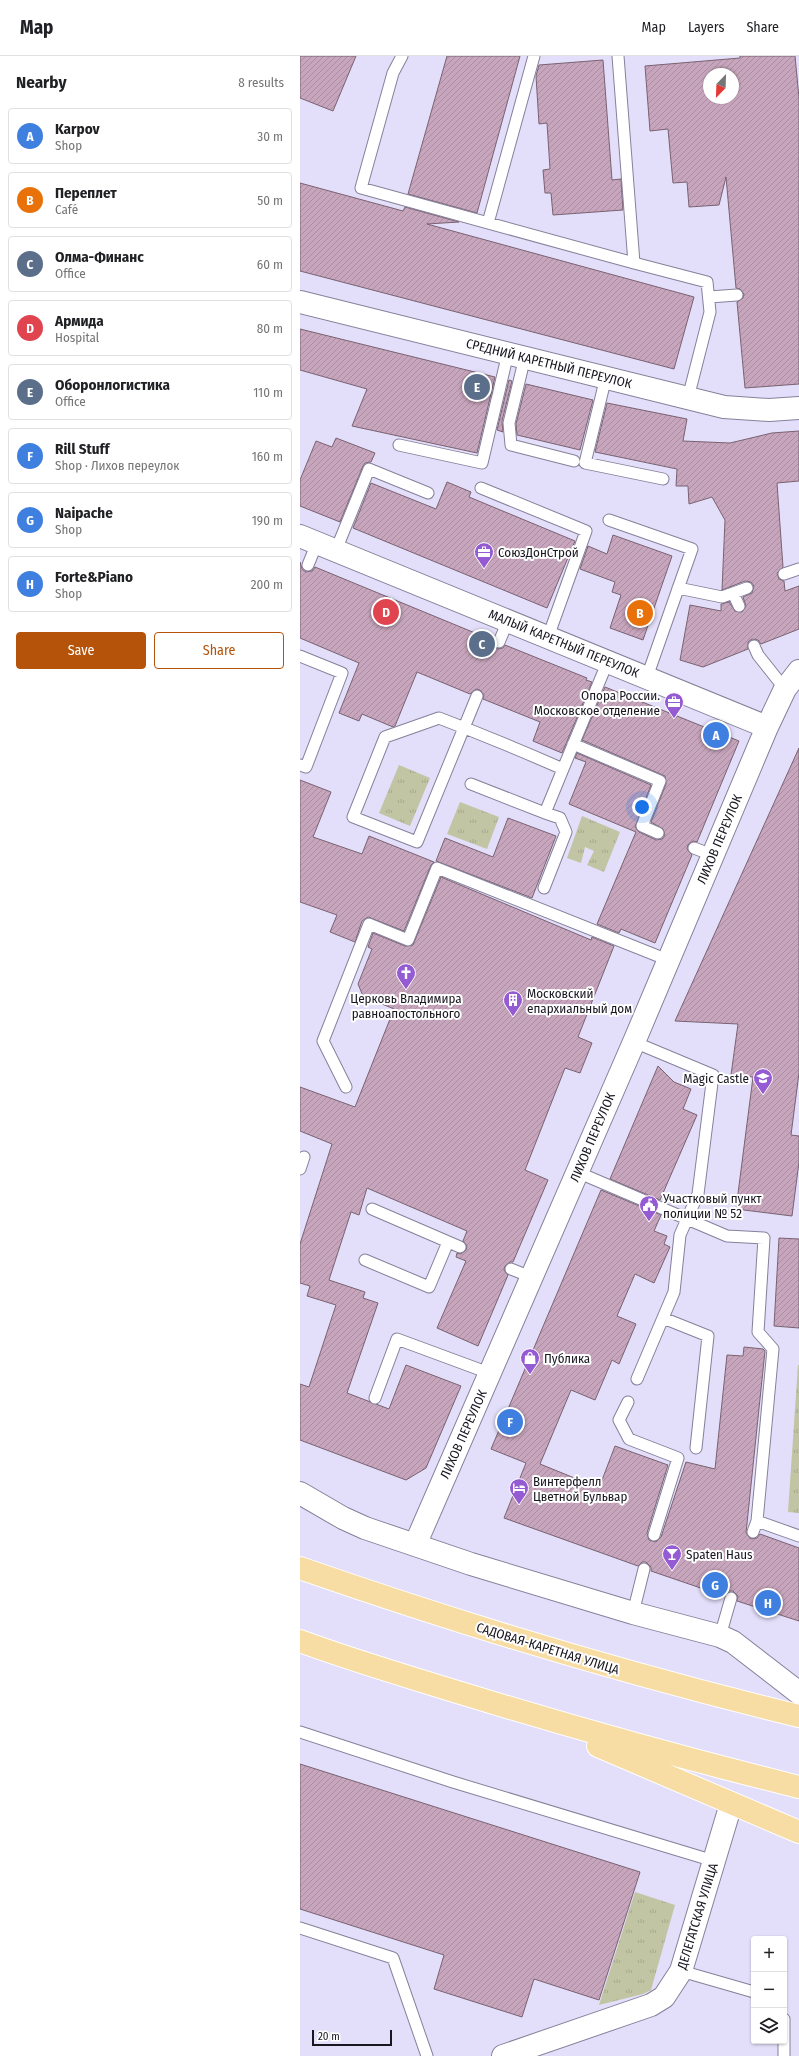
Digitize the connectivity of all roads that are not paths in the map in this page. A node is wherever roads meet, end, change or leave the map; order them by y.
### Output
1 (402, 56) edge
2 (534, 56) edge
3 (618, 56) edge
4 (488, 223) junction
5 (634, 263) junction
6 (737, 295) dead end
7 (709, 297) junction
8 (300, 302) edge
9 (516, 355) junction
10 (606, 377) junction
11 (688, 398) junction
12 (799, 408) edge
13 (400, 445) dead end
14 (574, 461) dead end
15 (663, 479) dead end
16 (481, 488) dead end
17 (428, 493) dead end
18 (609, 520) dead end
19 (318, 543) edge
20 (308, 565) dead end
21 (799, 569) edge
22 (784, 574) dead end
23 (678, 588) junction
24 (747, 588) dead end
25 (733, 593) junction
26 (739, 606) dead end
27 (508, 620) junction
28 (548, 637) junction
29 (499, 642) dead end
30 (754, 646) dead end
31 (300, 656) edge
32 (608, 661) junction
33 (799, 671) edge
34 (647, 677) junction
35 (785, 689) junction
36 (477, 696) dead end
37 (767, 727) junction
38 (464, 728) junction
39 (573, 744) junction
40 (300, 765) edge
41 (563, 769) junction
42 (471, 784) dead end
43 (545, 813) junction
44 (658, 833) dead end
45 (544, 888) dead end
46 (668, 960) junction
47 (634, 1042) junction
48 (346, 1087) dead end
49 (304, 1157) dead end
50 (300, 1169) edge
51 (577, 1172) junction
52 (372, 1209) dead end
53 (687, 1219) junction
54 (448, 1242) junction
55 (460, 1247) dead end
56 (366, 1260) dead end
57 (510, 1269) dead end
58 (531, 1277) junction
59 (663, 1318) junction
60 (489, 1373) junction
61 (637, 1379) dead end
62 (375, 1398) dead end
63 (628, 1402) dead end
64 (696, 1448) dead end
65 (300, 1494) edge
66 (654, 1535) dead end
67 (799, 1536) edge
68 (415, 1545) junction
69 (300, 1568) edge
70 (644, 1569) dead end
71 (731, 1598) dead end
72 (633, 1613) junction
73 (720, 1636) junction
74 (300, 1641) edge
75 (799, 1693) edge
76 (519, 1710) junction
77 (799, 1716) edge
78 (300, 1732) edge
79 (799, 1788) edge
80 (731, 1804) junction
81 (799, 1832) edge
82 (714, 1860) junction
83 (300, 1928) edge
84 (681, 1971) junction
85 (751, 1991) edge
86 (784, 2044) edge
87 (427, 2056) edge
88 (503, 2056) edge
89 (784, 2056) edge

1 - 4 lane
2 - 4 lane
3 - 5 lane
4 - 5 lane
5 - 7 lane
6 - 7 lane
7 - 11 lane
8 - 9 street, СРЕДНИЙ КАРЕТНЫЙ ПЕРЕУЛОК
9 - 10 street, СРЕДНИЙ КАРЕТНЫЙ ПЕРЕУЛОК
9 - 13 lane
9 - 14 lane
10 - 11 street, СРЕДНИЙ КАРЕТНЫЙ ПЕРЕУЛОК
10 - 15 lane
11 - 12 street, СРЕДНИЙ КАРЕТНЫЙ ПЕРЕУЛОК
16 - 28 lane
17 - 19 lane
18 - 23 lane
19 - 20 lane
19 - 27 street, МАЛЫЙ КАРЕТНЫЙ ПЕРЕУЛОК
21 - 22 lane
23 - 25 lane
23 - 34 lane
24 - 25 lane
25 - 26 lane
27 - 28 street, МАЛЫЙ КАРЕТНЫЙ ПЕРЕУЛОК
27 - 29 lane
28 - 32 street, МАЛЫЙ КАРЕТНЫЙ ПЕРЕУЛОК
30 - 35 lane
31 - 40 lane
32 - 34 street, МАЛЫЙ КАРЕТНЫЙ ПЕРЕУЛОК
32 - 39 lane
33 - 35 street
34 - 37 street, МАЛЫЙ КАРЕТНЫЙ ПЕРЕУЛОК
35 - 37 street
36 - 38 lane
37 - 46 street, ЛИХОВ ПЕРЕУЛОК
38 - 38 lane
38 - 41 lane
39 - 41 lane
39 - 44 lane
41 - 43 lane
42 - 43 lane
43 - 45 lane
46 - 47 street, ЛИХОВ ПЕРЕУЛОК
46 - 48 lane
47 - 51 street, ЛИХОВ ПЕРЕУЛОК
47 - 53 lane
49 - 50 lane
51 - 53 lane
51 - 58 street, ЛИХОВ ПЕРЕУЛОК
52 - 54 lane
53 - 59 lane
53 - 67 lane
54 - 55 lane
54 - 56 lane
57 - 58 lane
58 - 60 street, ЛИХОВ ПЕРЕУЛОК
59 - 61 lane
59 - 64 lane
60 - 62 lane
60 - 68 street, ЛИХОВ ПЕРЕУЛОК
63 - 66 lane
65 - 68 street
68 - 72 street
69 - 77 main road, САДОВАЯ-КАРЕТНАЯ УЛИЦА
70 - 72 lane
71 - 73 lane
72 - 73 street
73 - 75 street
74 - 76 main road
76 - 79 main road
76 - 80 main road
78 - 82 lane
80 - 81 main road
80 - 82 street, ДЕЛЕГАТСКАЯ УЛИЦА
82 - 84 street, ДЕЛЕГАТСКАЯ УЛИЦА
83 - 87 lane
84 - 85 lane
84 - 88 street, ДЕЛЕГАТСКАЯ УЛИЦА
86 - 89 lane

